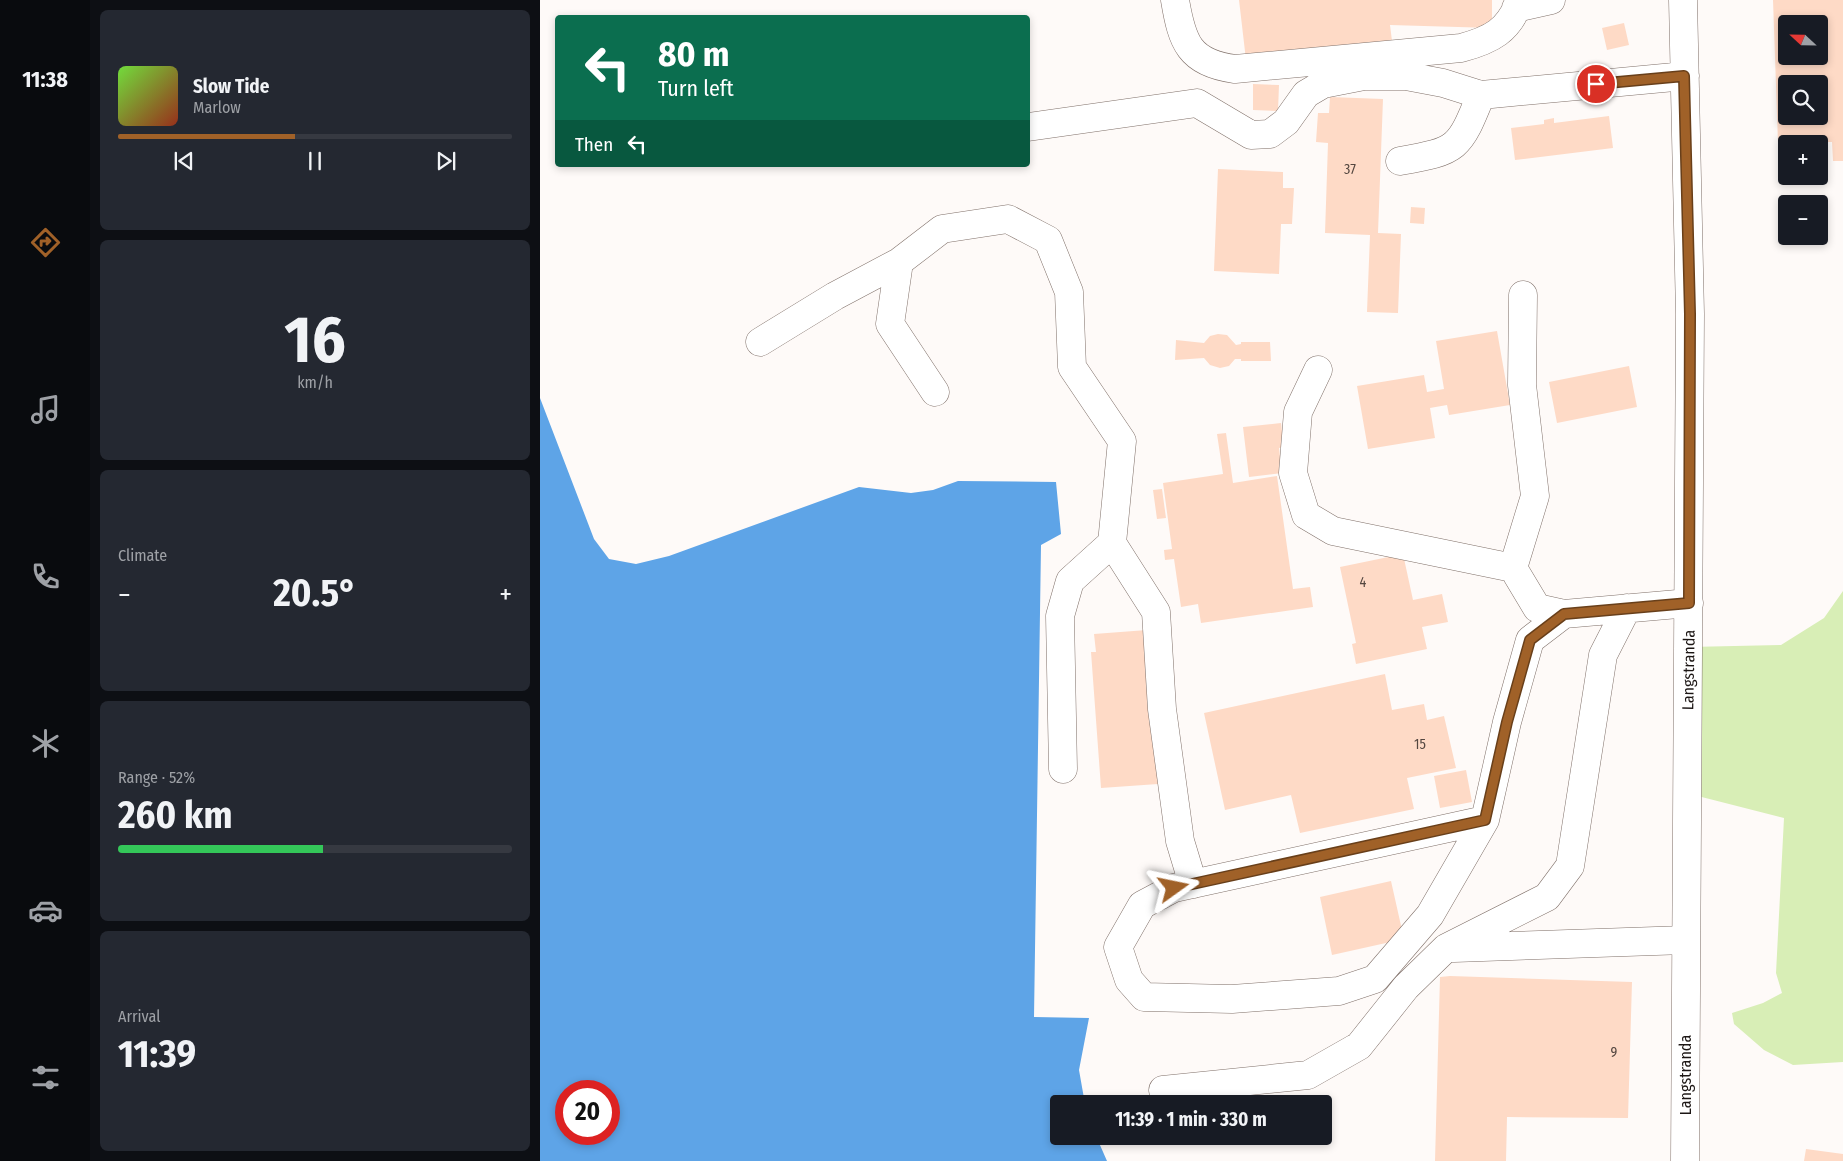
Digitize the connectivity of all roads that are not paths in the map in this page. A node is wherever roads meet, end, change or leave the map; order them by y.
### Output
1 (1175, 0) edge
2 (1551, 0) edge
3 (1683, 0) edge
4 (1518, 4) edge
5 (1684, 76) junction
6 (1481, 95) junction
7 (1030, 127) edge
8 (1400, 161) dead end
9 (899, 262) junction
10 (1523, 295) dead end
11 (760, 342) dead end
12 (1318, 370) dead end
13 (935, 392) dead end
14 (1112, 543) junction
15 (1513, 568) junction
16 (1689, 603) junction
17 (1627, 608) junction
18 (1564, 614) junction
19 (1062, 769) dead end
20 (1485, 820) junction
21 (1194, 884) junction
22 (1685, 940) junction
23 (1446, 948) junction
24 (1163, 1090) dead end
25 (1685, 1161) edge

1 - 4 street
2 - 4 street
3 - 5 street, Langstranda
5 - 6 street
5 - 16 street, Langstranda
6 - 7 street
6 - 8 street
9 - 11 street
9 - 13 street
9 - 14 street
10 - 15 street
12 - 15 street
14 - 19 street
14 - 21 street
15 - 18 street
16 - 17 street
16 - 22 street, Langstranda
17 - 18 street
17 - 23 street
18 - 20 street
20 - 21 street
20 - 21 street
22 - 23 street
22 - 25 street, Langstranda
23 - 24 street

